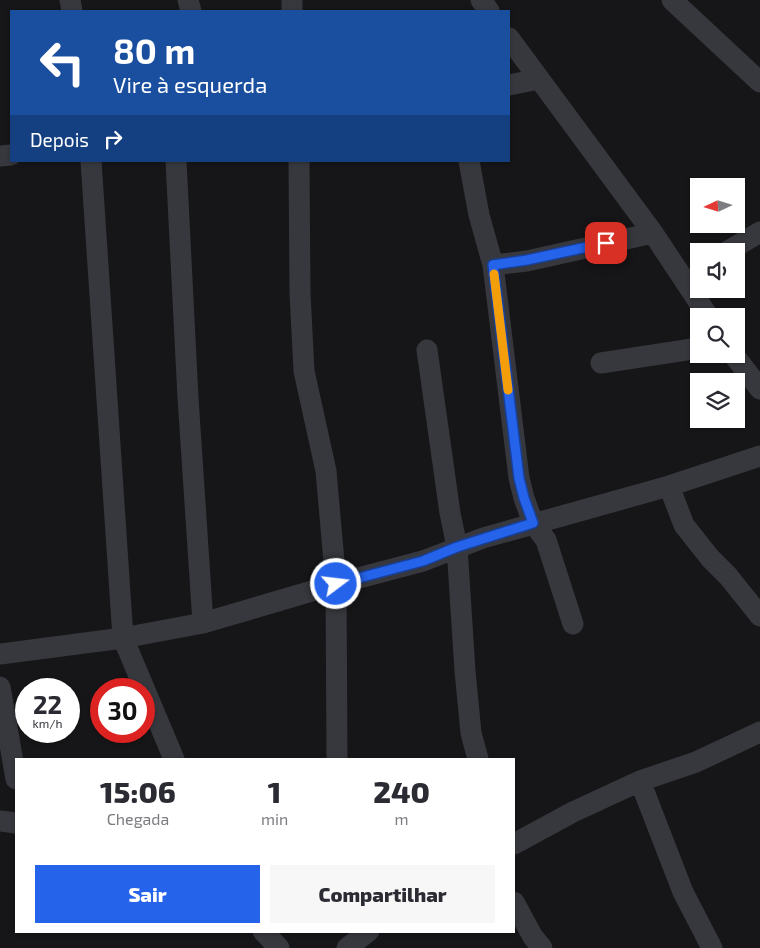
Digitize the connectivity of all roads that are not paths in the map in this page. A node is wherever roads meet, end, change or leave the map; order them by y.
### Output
1 (672, 0) edge
2 (510, 39) edge
3 (539, 79) junction
4 (760, 82) edge
5 (510, 86) edge
6 (90, 162) edge
7 (176, 162) edge
8 (299, 162) edge
9 (468, 162) edge
10 (760, 232) edge
11 (653, 233) junction
12 (741, 243) edge
13 (493, 265) junction
14 (690, 273) edge
15 (690, 349) edge
16 (427, 350) dead end
17 (601, 363) dead end
18 (740, 363) edge
19 (760, 389) edge
20 (760, 456) edge
21 (669, 486) junction
22 (533, 523) junction
23 (457, 547) junction
24 (336, 584) junction
25 (760, 616) edge
26 (203, 623) junction
27 (573, 624) dead end
28 (123, 638) junction
29 (0, 654) edge
30 (0, 688) edge
31 (760, 732) edge
32 (174, 758) edge
33 (337, 758) edge
34 (478, 758) edge
35 (15, 773) edge
36 (640, 781) junction
37 (0, 821) edge
38 (15, 823) edge
39 (515, 843) edge
40 (515, 904) edge
41 (264, 933) edge
42 (366, 933) edge
43 (279, 948) edge
44 (346, 948) edge
45 (542, 948) edge
46 (712, 948) edge

1 - 4 street
2 - 3 street
3 - 5 street
3 - 11 street
6 - 28 street
7 - 26 street
8 - 24 street
9 - 13 street
10 - 12 street
11 - 13 street
11 - 14 street
13 - 22 street
15 - 17 street
16 - 23 street
18 - 19 street
20 - 21 street
21 - 22 street
21 - 25 street
22 - 23 street
22 - 27 street
23 - 24 street
23 - 34 street
24 - 26 street
24 - 33 street
26 - 28 street
28 - 29 street
28 - 32 street
30 - 35 street
31 - 36 street
36 - 39 street
36 - 46 street
37 - 38 street
40 - 45 street
41 - 43 street
42 - 44 street

